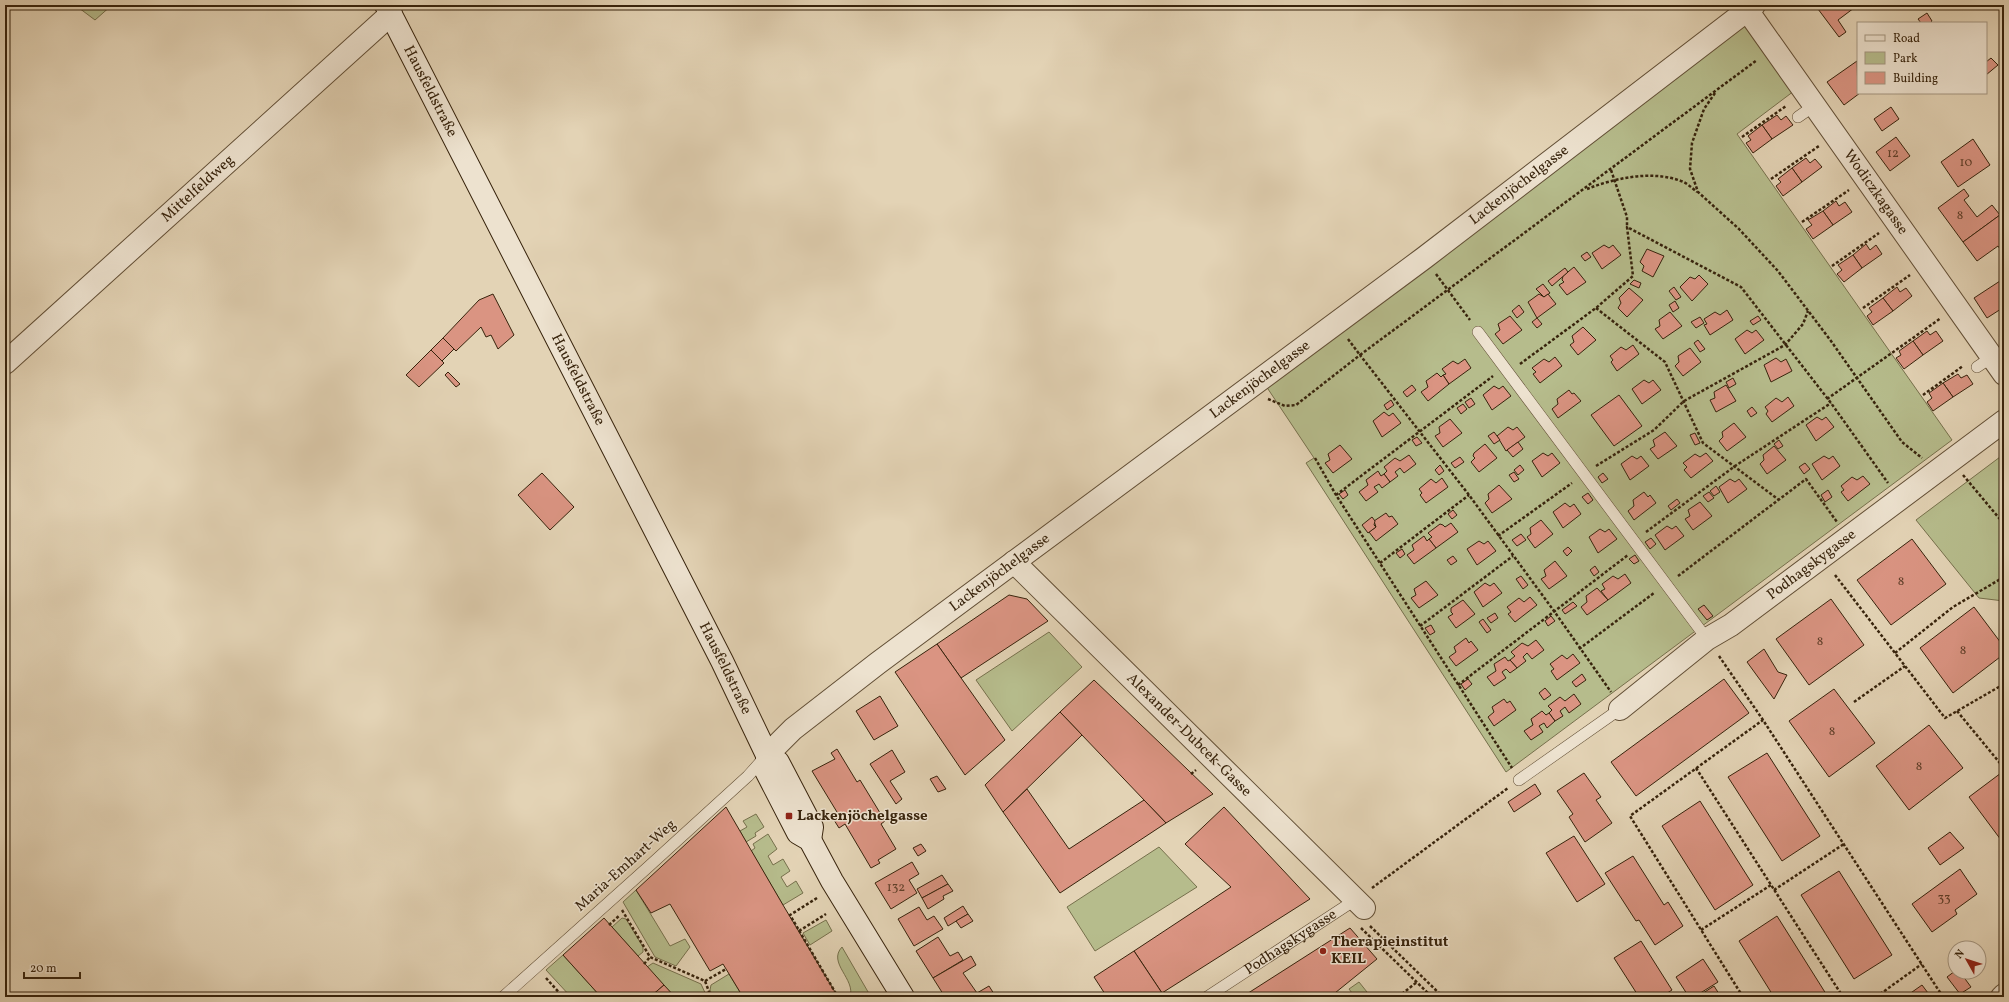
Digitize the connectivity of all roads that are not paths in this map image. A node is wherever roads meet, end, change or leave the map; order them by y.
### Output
1 (1751, 8) edge
2 (388, 10) edge
3 (1478, 332) road end
4 (5, 362) edge
5 (1991, 366) edge
6 (2004, 422) edge
7 (1014, 562) junction
8 (1707, 639) junction
9 (1617, 703) joint
10 (767, 756) junction
11 (1519, 780) road end
12 (1354, 906) joint
13 (503, 997) edge
14 (903, 997) edge
15 (1207, 997) edge

1 - 5 street, Wodiczkagasse
1 - 7 street, Lackenjöchelgasse
2 - 4 street, Mittelfeldweg
2 - 10 street, Hausfeldstraße
3 - 8 lane
6 - 8 street, Podhagskygasse
7 - 10 street, Lackenjöchelgasse
7 - 12 street, Alexander-Dubcek-Gasse
8 - 9 street, Podhagskygasse
9 - 11 lane
10 - 13 lane, Maria-Emhart-Weg
10 - 14 street, Hausfeldstraße
12 - 15 lane, Podhagskygasse

